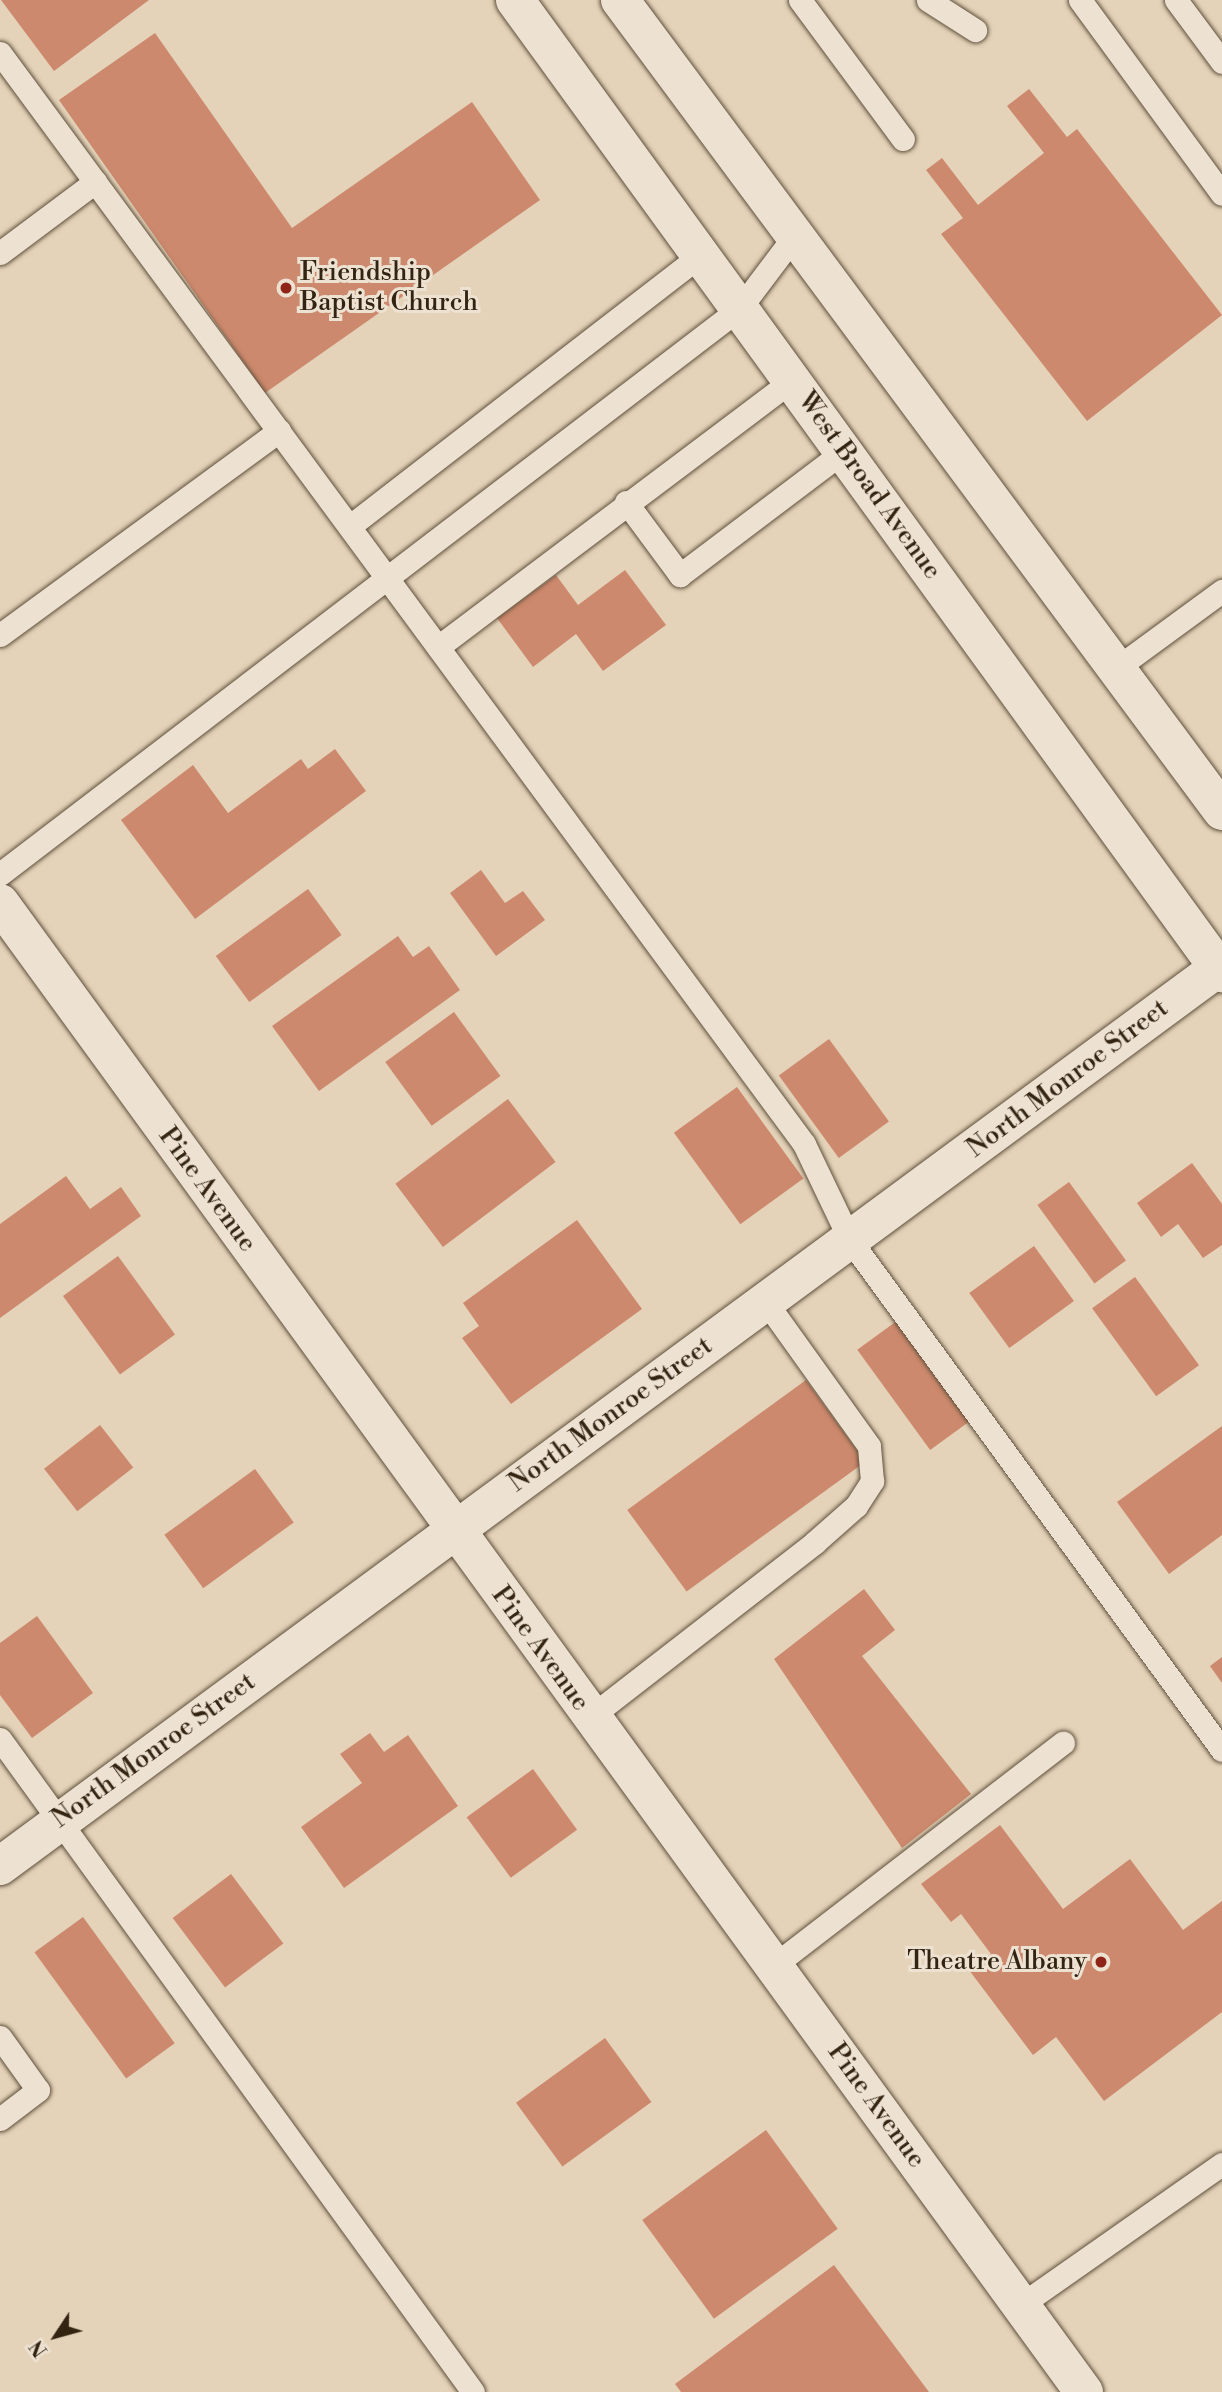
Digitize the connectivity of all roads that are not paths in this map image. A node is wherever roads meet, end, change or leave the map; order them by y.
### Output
1 (515, 0) edge
2 (620, 0) edge
3 (800, 0) edge
4 (928, 0) edge
5 (1080, 0) edge
6 (1176, 0) edge
7 (975, 30) dead end
8 (0, 53) edge
9 (1222, 62) edge
10 (903, 139) dead end
11 (95, 182) junction
12 (1222, 194) edge
13 (795, 235) junction
14 (0, 253) edge
15 (701, 256) junction
16 (740, 308) junction
17 (792, 380) junction
18 (279, 431) junction
19 (844, 451) junction
20 (626, 502) junction
21 (350, 526) junction
22 (389, 580) junction
23 (1222, 591) edge
24 (0, 635) edge
25 (438, 647) junction
26 (1118, 667) junction
27 (1222, 811) edge
28 (0, 874) edge
29 (0, 903) edge
30 (1221, 968) edge
31 (850, 1240) junction
32 (766, 1302) junction
33 (453, 1531) junction
34 (590, 1717) junction
35 (0, 1739) edge
36 (1063, 1743) dead end
37 (1222, 1750) edge
38 (60, 1821) junction
39 (0, 1866) edge
40 (773, 1965) junction
41 (0, 2037) edge
42 (0, 2119) edge
43 (1222, 2164) edge
44 (1021, 2304) junction
45 (473, 2392) edge
46 (1084, 2392) edge

1 - 15 main road, West Broad Avenue
2 - 13 main road
3 - 10 lane
4 - 7 lane
5 - 12 lane
6 - 9 lane
8 - 11 lane
11 - 14 lane
11 - 18 lane
13 - 16 lane
13 - 26 main road
15 - 16 main road, West Broad Avenue
15 - 21 lane
16 - 17 main road, West Broad Avenue
16 - 22 lane
17 - 19 main road, West Broad Avenue
17 - 20 lane
18 - 21 lane
18 - 24 lane
19 - 20 lane
19 - 30 main road, West Broad Avenue
20 - 25 lane
21 - 22 lane
22 - 25 lane
22 - 28 lane
23 - 26 lane
25 - 31 lane
26 - 27 main road
29 - 33 main road, Pine Avenue
30 - 31 main road, North Monroe Street
31 - 32 main road, North Monroe Street
31 - 37 lane
32 - 33 main road, North Monroe Street
32 - 34 lane
33 - 34 main road, Pine Avenue
33 - 38 main road, North Monroe Street
34 - 40 main road, Pine Avenue
35 - 38 lane
36 - 40 lane
38 - 39 main road, North Monroe Street
38 - 45 lane
40 - 44 main road, Pine Avenue
41 - 42 lane
43 - 44 lane
44 - 46 main road, Pine Avenue

